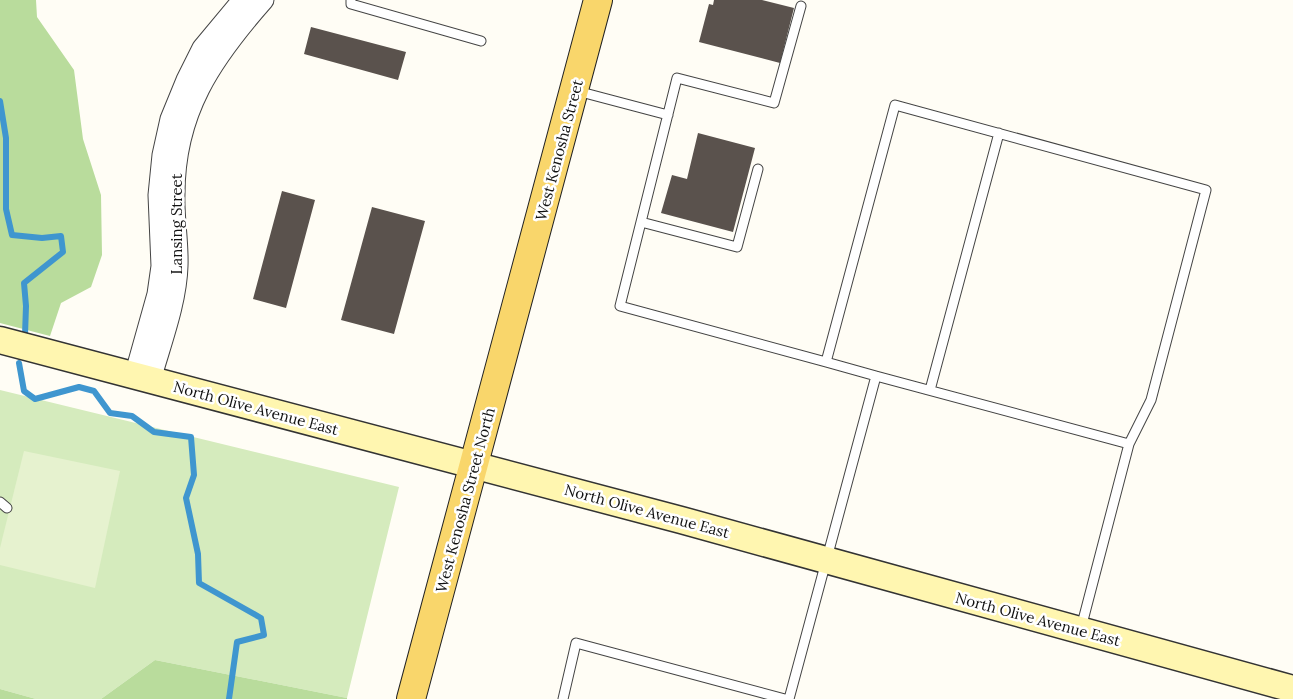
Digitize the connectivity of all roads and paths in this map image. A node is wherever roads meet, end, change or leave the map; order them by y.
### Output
1 (242, 0) edge
2 (264, 0) edge
3 (351, 0) edge
4 (598, 0) edge
5 (800, 6) dead end
6 (481, 41) dead end
7 (575, 90) junction
8 (668, 115) junction
9 (999, 133) junction
10 (758, 169) dead end
11 (641, 222) junction
12 (519, 300) joint
13 (0, 340) edge
14 (826, 362) junction
15 (876, 376) junction
16 (143, 378) junction
17 (930, 390) junction
18 (1130, 444) junction
19 (474, 465) junction
20 (826, 560) junction
21 (1081, 630) junction
22 (1293, 689) edge
23 (411, 699) edge
24 (563, 699) edge
25 (787, 699) edge

1 - 16 street, Lansing Street
2 - 16 street, Lansing Street
3 - 6 lane
4 - 7 main road, West Kenosha Street
5 - 8 lane
7 - 8 lane
7 - 12 main road, West Kenosha Street
8 - 11 lane
9 - 14 lane
9 - 17 lane
9 - 18 lane
10 - 11 lane
11 - 14 lane
12 - 19 main road, West Kenosha Street North
13 - 16 street, North Olive Avenue East
14 - 15 lane
15 - 17 lane
15 - 20 lane
16 - 19 street, North Olive Avenue East
17 - 18 lane
18 - 21 lane
19 - 20 street, North Olive Avenue East
19 - 23 main road, West Kenosha Street North
20 - 21 street, North Olive Avenue East
20 - 25 lane
21 - 22 street, North Olive Avenue East
24 - 25 lane

